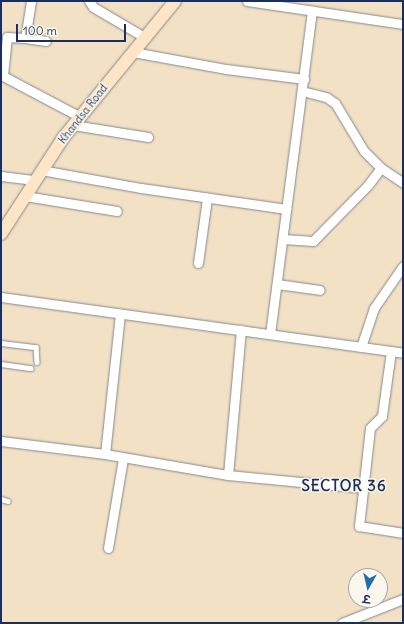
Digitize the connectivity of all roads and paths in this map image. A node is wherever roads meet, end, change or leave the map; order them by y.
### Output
1 (31, 1) edge
2 (89, 1) edge
3 (175, 1) edge
4 (247, 1) edge
5 (312, 11) junction
6 (403, 24) edge
7 (25, 38) junction
8 (146, 38) junction
9 (46, 41) dead end
10 (133, 52) junction
11 (304, 79) junction
12 (302, 91) junction
13 (76, 121) junction
14 (148, 137) dead end
15 (381, 168) junction
16 (38, 175) junction
17 (1, 176) edge
18 (403, 183) edge
19 (25, 196) junction
20 (207, 198) junction
21 (286, 209) junction
22 (116, 211) dead end
23 (1, 234) edge
24 (283, 239) junction
25 (198, 263) dead end
26 (403, 266) edge
27 (277, 284) junction
28 (320, 290) dead end
29 (1, 297) edge
30 (120, 314) junction
31 (241, 330) junction
32 (270, 334) junction
33 (1, 343) edge
34 (361, 347) junction
35 (391, 351) junction
36 (403, 353) edge
37 (37, 362) dead end
38 (1, 364) edge
39 (31, 368) dead end
40 (1, 441) edge
41 (105, 454) junction
42 (123, 458) junction
43 (228, 475) junction
44 (364, 488) junction
45 (1, 499) edge
46 (8, 501) dead end
47 (403, 533) edge
48 (108, 548) dead end
49 (403, 599) edge
50 (342, 623) edge

1 - 7 street
2 - 8 street
3 - 8 street, Khandsa Road
4 - 5 street
5 - 6 street
5 - 11 street
7 - 9 street
7 - 13 street
8 - 10 street, Khandsa Road
10 - 11 street
10 - 13 street, Khandsa Road
11 - 12 street
12 - 15 street
12 - 21 street
13 - 14 street
13 - 16 street, Khandsa Road
15 - 18 street
15 - 24 street
16 - 17 street
16 - 19 street, Khandsa Road
16 - 20 street
19 - 22 street
19 - 23 street, Khandsa Road
20 - 21 street
20 - 25 street
21 - 24 street
24 - 27 street
26 - 34 street
27 - 28 street
27 - 32 street
29 - 30 street
30 - 31 street
30 - 41 street
31 - 32 street
31 - 43 street
32 - 34 street
33 - 37 lane
34 - 35 street
35 - 36 street
35 - 44 street
38 - 39 lane
40 - 41 street
41 - 42 street
42 - 43 street
42 - 48 street
43 - 44 street
44 - 47 street
45 - 46 lane
49 - 50 street

